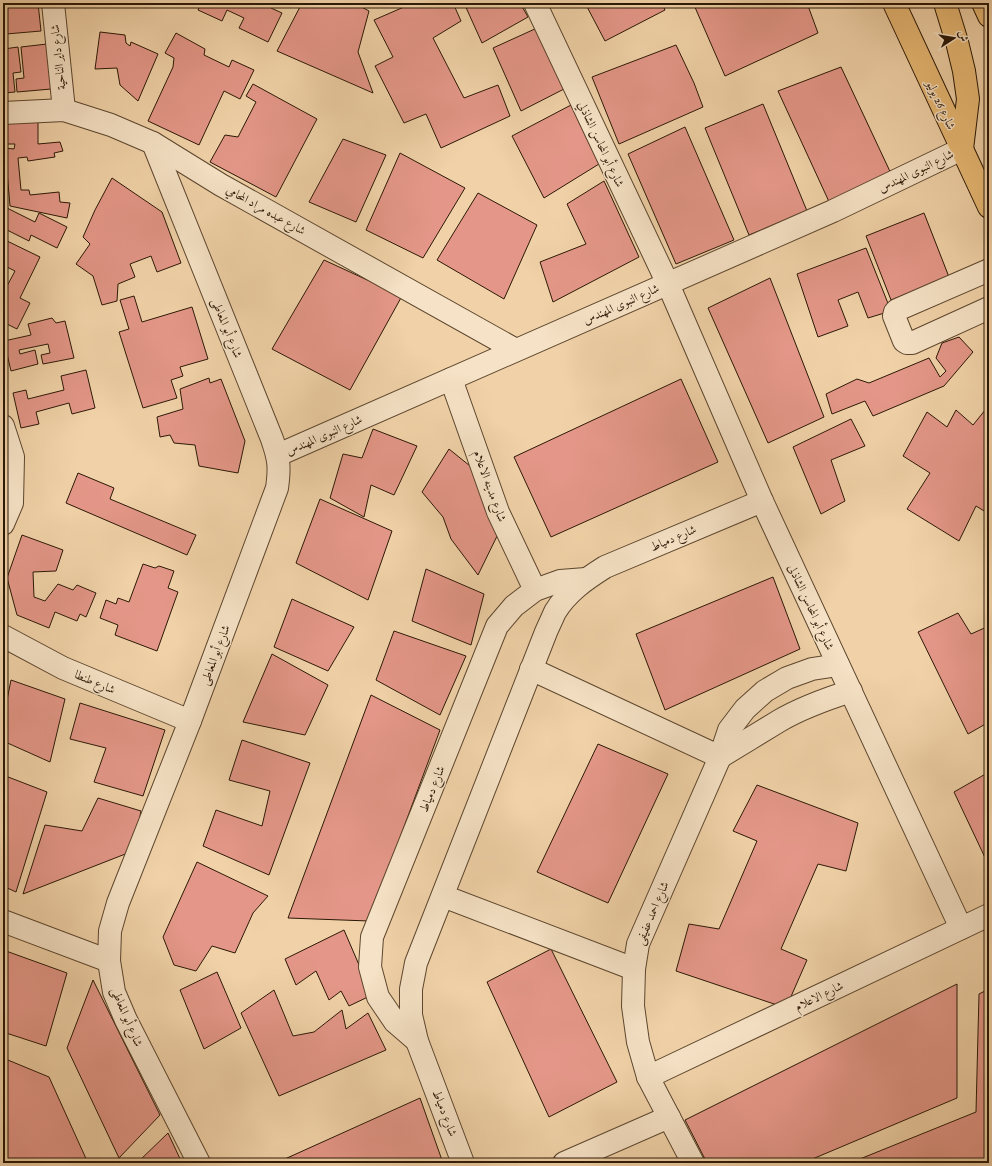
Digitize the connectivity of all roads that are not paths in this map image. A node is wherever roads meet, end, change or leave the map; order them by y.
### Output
1 (52, 3) edge
2 (535, 3) edge
3 (894, 3) edge
4 (945, 3) edge
5 (983, 3) edge
6 (989, 16) edge
7 (64, 110) junction
8 (3, 113) edge
9 (153, 143) junction
10 (962, 149) junction
11 (989, 207) edge
12 (989, 270) edge
13 (668, 284) junction
14 (989, 308) edge
15 (516, 350) junction
16 (451, 379) junction
17 (3, 426) edge
18 (278, 455) junction
19 (762, 501) junction
20 (3, 524) edge
21 (586, 579) junction
22 (535, 590) junction
23 (3, 636) edge
24 (838, 665) junction
25 (531, 669) junction
26 (851, 691) junction
27 (190, 721) junction
28 (720, 757) junction
29 (442, 896) junction
30 (989, 915) edge
31 (3, 921) edge
32 (961, 928) junction
33 (109, 961) junction
34 (634, 969) junction
35 (417, 1041) junction
36 (648, 1077) junction
37 (669, 1117) junction
38 (199, 1163) edge
39 (463, 1163) edge
40 (564, 1163) edge
41 (693, 1163) edge

1 - 7 street, شارع داير الناحية
2 - 13 street, شارع أبو المحاسن الشاذلي
3 - 10 main road, شارع 26 يوليو
4 - 10 main road
5 - 6 main road
7 - 8 street, شارع عبده مراد المحامي
7 - 9 street, شارع عبده مراد المحامي
9 - 15 street, شارع عبده مراد المحامي
9 - 18 street, شارع أبو المعاطى
10 - 11 main road, شارع 26 يوليو
10 - 13 street, شارع النبوى المهندس
12 - 14 street
13 - 15 street, شارع النبوى المهندس
13 - 19 street, شارع أبو المحاسن الشاذلى
15 - 16 street, شارع النبوى المهندس
16 - 18 street, شارع النبوى المهندس
16 - 22 street, شارع مدينه الاعلام
17 - 20 street
18 - 27 street, شارع أبو المعاطى
19 - 21 street, شارع دمياط
19 - 24 street, شارع أبو المحاسن الشاذلى
21 - 22 street, شارع دمياط
21 - 25 street, شارع دمياط
22 - 35 street, شارع دمياط
23 - 27 street, شارع طنطا
24 - 26 street, شارع أبو المحاسن الشاذلى
24 - 28 street, شارع احمد عفيفى
25 - 28 street
25 - 29 street, شارع دمياط
26 - 28 street
26 - 32 street, شارع أبو المحاسن الشاذلى
27 - 33 street, شارع أبو المعاطى
28 - 34 street, شارع احمد عفيفى
29 - 34 street
29 - 35 street, شارع دمياط
30 - 32 street, شارع الاعلام
31 - 33 street
32 - 36 street, شارع الاعلام
33 - 38 street, شارع أبو المعاطى
34 - 36 street, شارع احمد عفيفى
35 - 39 street, شارع دمياط
36 - 37 street, شارع احمد عفيفى
37 - 40 street
37 - 41 street, شارع احمد عفيفى

